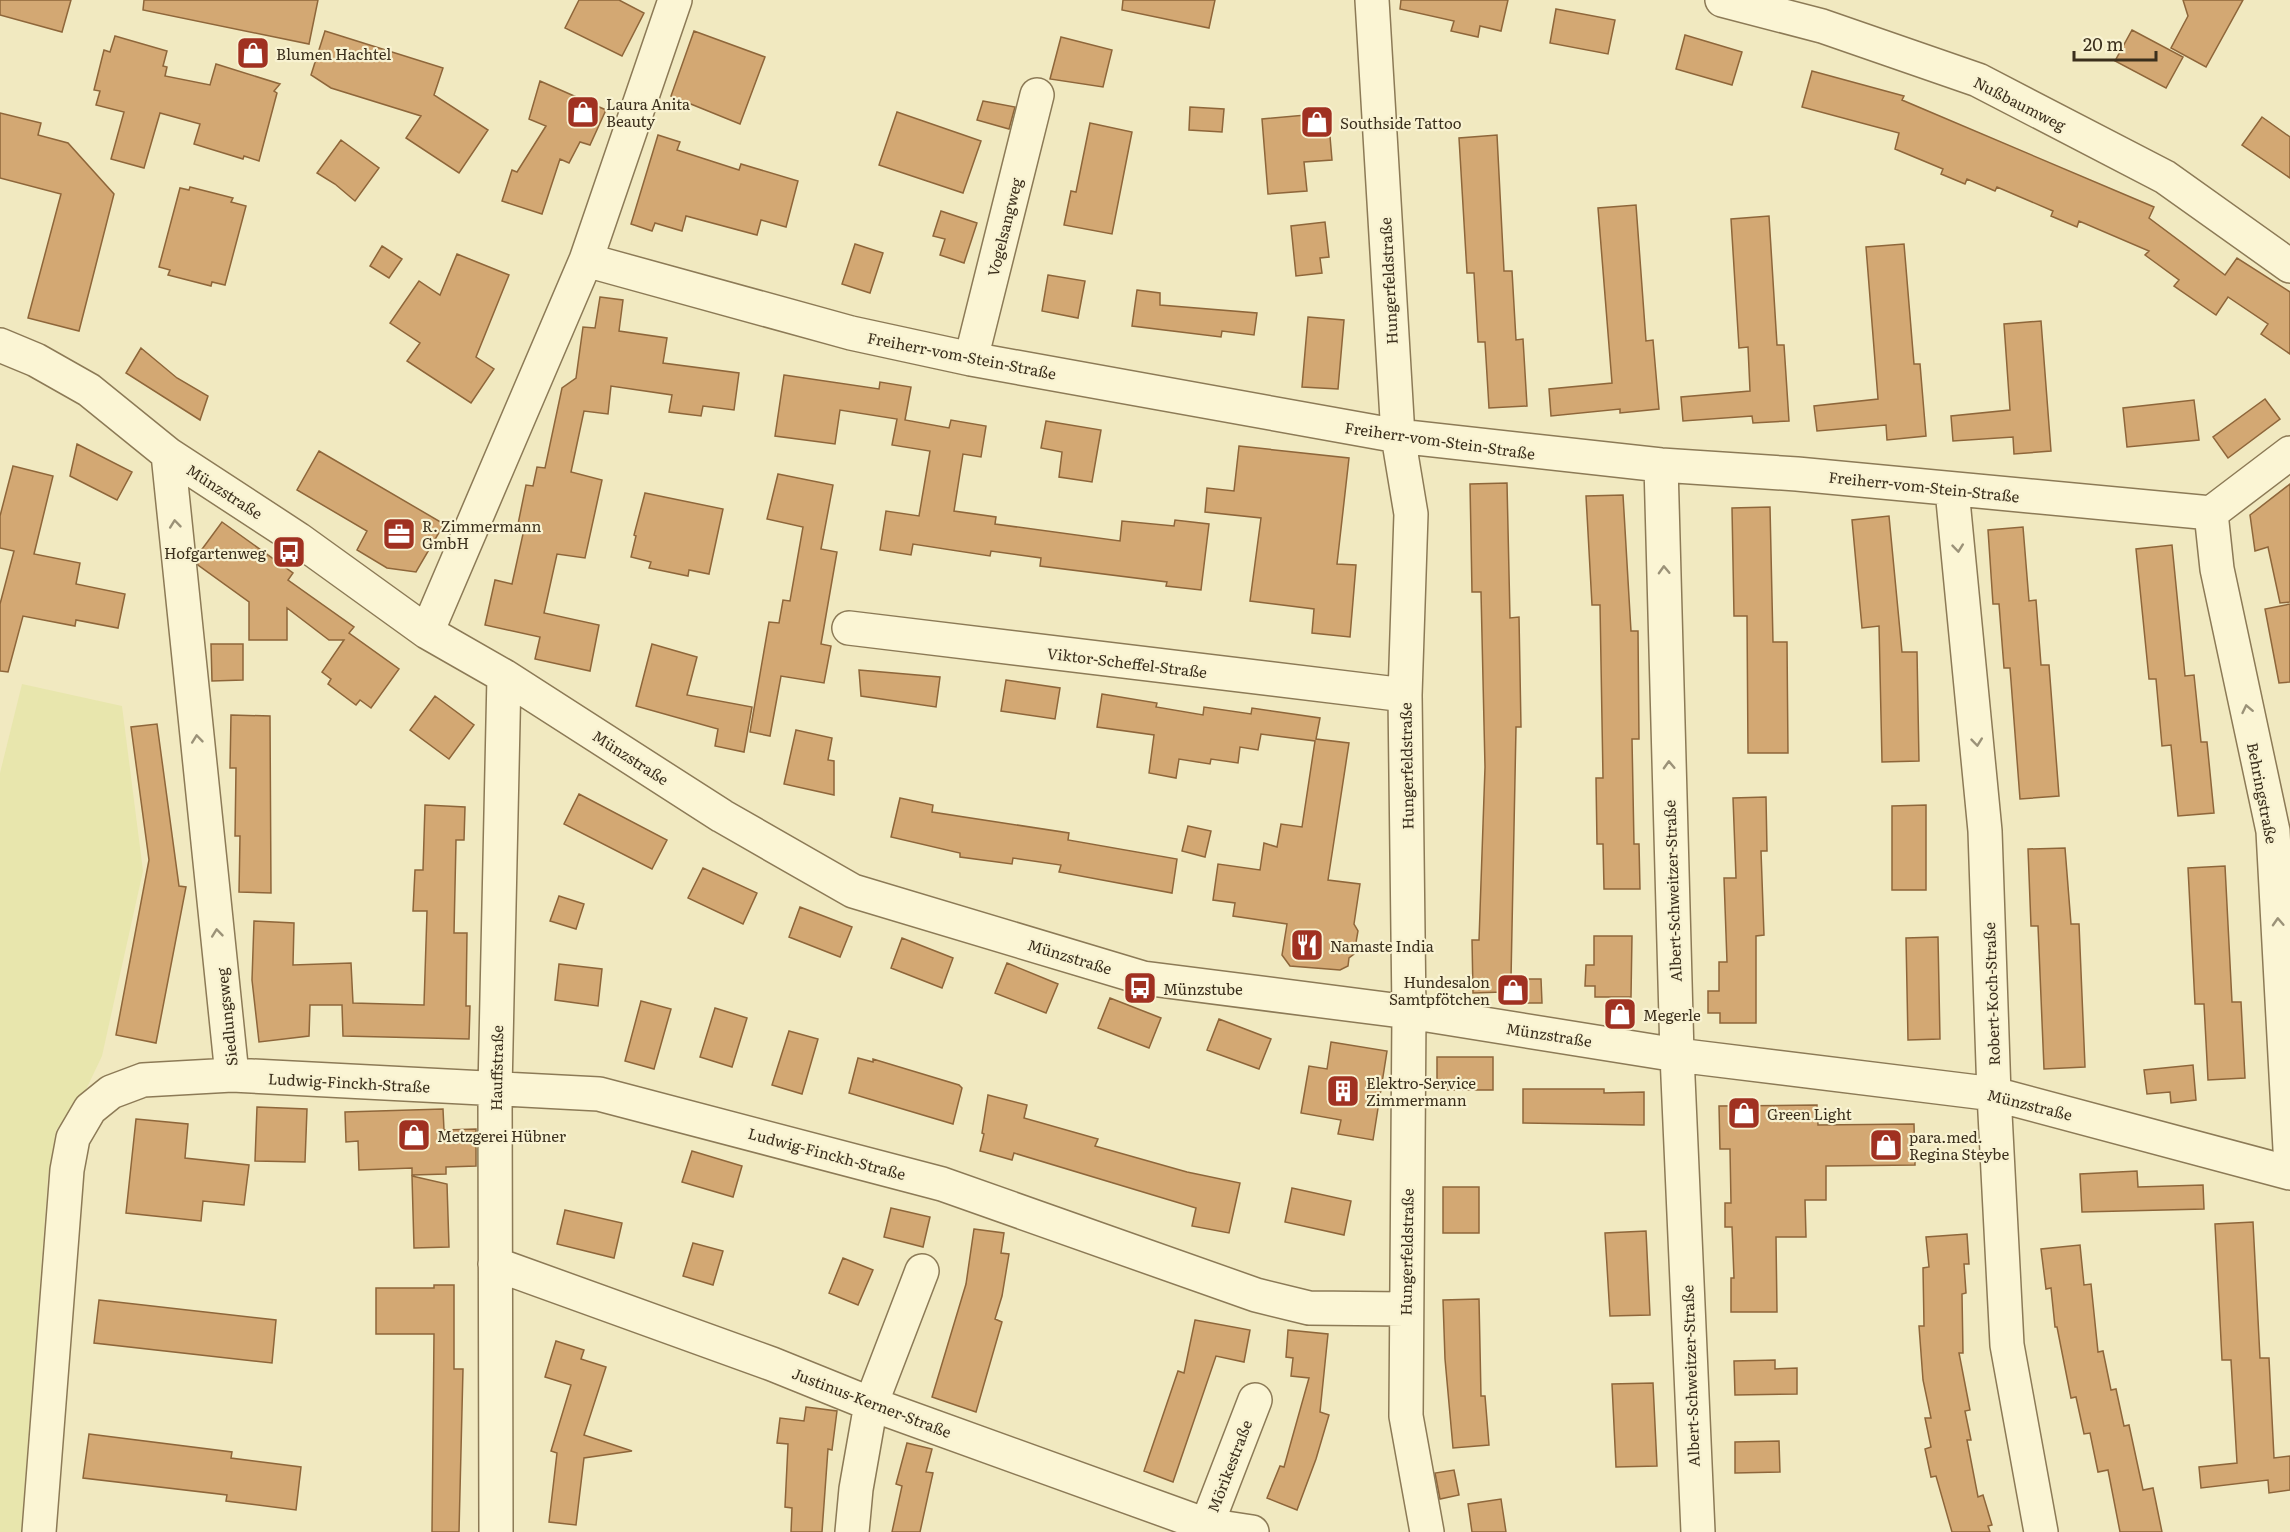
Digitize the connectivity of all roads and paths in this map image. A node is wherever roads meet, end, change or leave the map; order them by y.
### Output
1 (675, 0) edge
2 (1372, 0) edge
3 (1722, 0) edge
4 (1037, 95) dead end
5 (586, 260) junction
6 (2290, 266) edge
7 (0, 345) edge
8 (971, 359) junction
9 (1398, 436) junction
10 (2290, 453) edge
11 (168, 454) junction
12 (1661, 465) junction
13 (1952, 490) junction
14 (2211, 513) junction
15 (849, 628) dead end
16 (427, 632) junction
17 (504, 676) junction
18 (1405, 695) junction
19 (1409, 1012) junction
20 (1677, 1055) junction
21 (232, 1075) junction
22 (495, 1090) junction
23 (1994, 1094) junction
24 (2290, 1149) edge
25 (2290, 1173) edge
26 (495, 1264) junction
27 (922, 1271) dead end
28 (1405, 1309) junction
29 (1255, 1400) dead end
30 (871, 1404) junction
31 (1205, 1528) edge
32 (39, 1532) edge
33 (496, 1532) edge
34 (852, 1532) edge
35 (1252, 1532) edge
36 (1427, 1532) edge
37 (1698, 1532) edge
38 (2041, 1532) edge

1 - 5 street
2 - 9 street, Hungerfeldstraße
3 - 6 street, Nußbaumweg
4 - 8 street, Vogelsangweg
5 - 8 street, Freiherr-vom-Stein-Straße
5 - 16 street
7 - 11 street, Münzstraße
8 - 9 street, Freiherr-vom-Stein-Straße
9 - 12 street, Freiherr-vom-Stein-Straße
9 - 18 street, Hungerfeldstraße
10 - 14 street
11 - 16 street, Münzstraße
21 -> 11 street, Siedlungsweg
12 - 13 street, Freiherr-vom-Stein-Straße
20 -> 12 street, Albert-Schweitzer-Straße
13 - 14 street, Freiherr-vom-Stein-Straße
13 -> 23 street, Robert-Koch-Straße
24 -> 14 street, Behringstraße
15 - 18 street, Viktor-Scheffel-Straße
16 - 17 street, Münzstraße
17 - 19 street, Münzstraße
17 - 22 street, Hauffstraße
18 - 19 street, Hungerfeldstraße
19 - 20 street, Münzstraße
19 - 28 street, Hungerfeldstraße
20 - 23 street, Münzstraße
20 - 37 street, Albert-Schweitzer-Straße
21 - 22 street, Ludwig-Finckh-Straße
21 - 32 street, Siedlungsweg
22 - 26 street, Hauffstraße
22 - 28 street, Ludwig-Finckh-Straße
23 - 25 street, Münzstraße
23 - 38 street, Robert-Koch-Straße
26 - 30 street, Justinus-Kerner-Straße
26 - 33 street, Hauffstraße
27 - 30 street
28 - 36 street, Hungerfeldstraße
29 - 31 street, Mörikestraße
30 - 31 street, Justinus-Kerner-Straße
30 - 34 street
31 - 35 street, Justinus-Kerner-Straße

